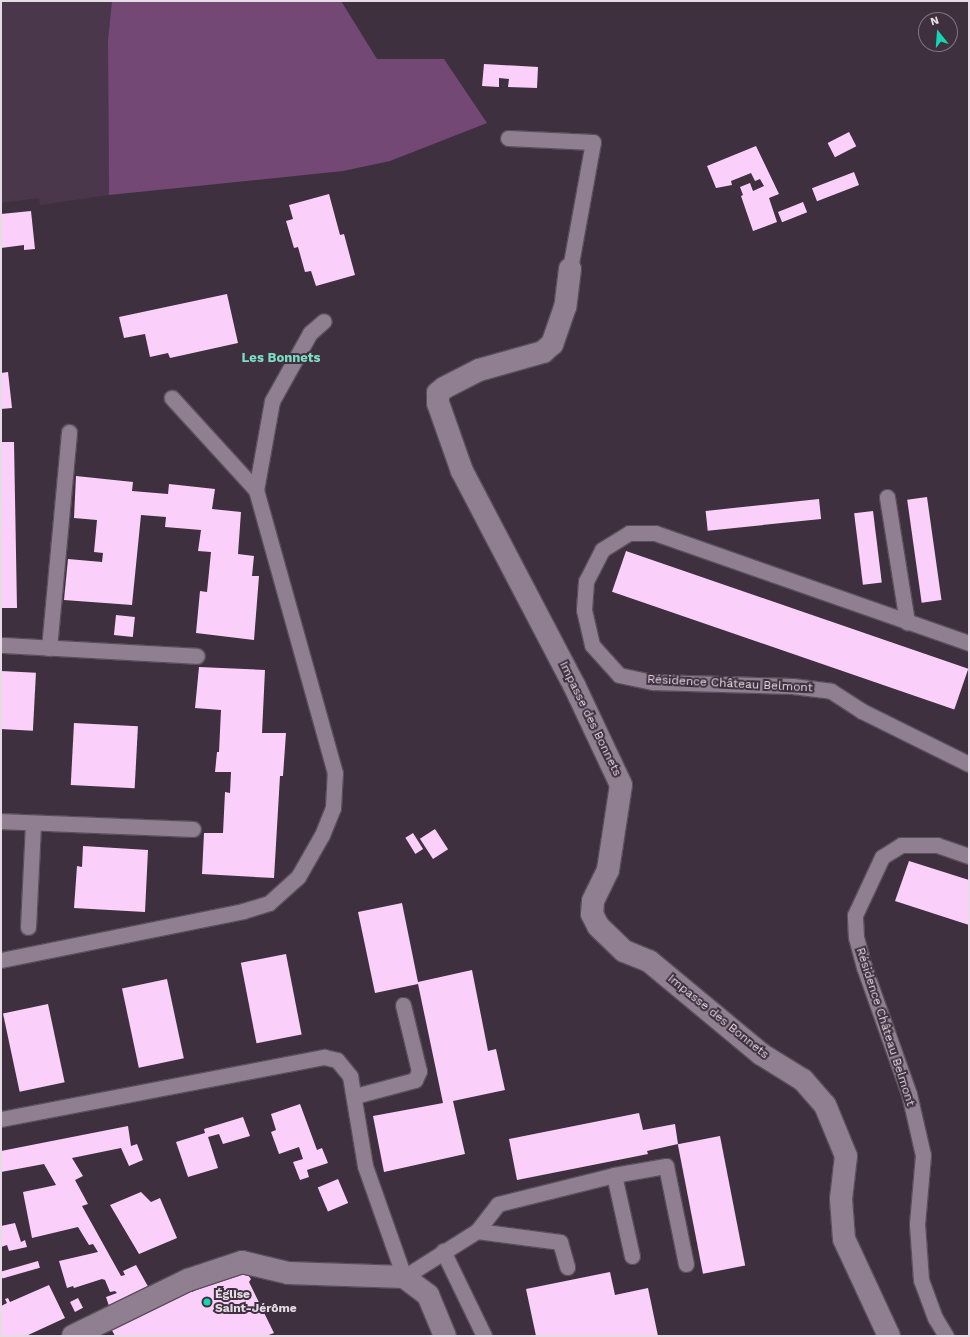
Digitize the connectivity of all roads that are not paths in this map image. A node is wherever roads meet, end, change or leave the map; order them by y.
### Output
1 (508, 138) dead end
2 (570, 269) joint
3 (324, 321) dead end
4 (172, 398) dead end
5 (69, 432) dead end
6 (256, 490) junction
7 (887, 497) dead end
8 (907, 622) junction
9 (969, 643) edge
10 (1, 645) edge
11 (49, 648) junction
12 (197, 656) dead end
13 (969, 764) edge
14 (1, 821) edge
15 (33, 823) junction
16 (193, 829) dead end
17 (969, 856) edge
18 (28, 927) dead end
19 (1, 960) edge
20 (402, 1005) dead end
21 (354, 1096) junction
22 (1, 1119) edge
23 (614, 1175) junction
24 (478, 1231) junction
25 (443, 1251) junction
26 (632, 1256) dead end
27 (686, 1264) dead end
28 (567, 1267) dead end
29 (404, 1277) junction
30 (73, 1336) edge
31 (445, 1336) edge
32 (484, 1336) edge
33 (889, 1336) edge
34 (946, 1336) edge

1 - 2 lane
2 - 33 street, Impasse des Bonnets
3 - 6 lane
4 - 6 lane
5 - 11 lane
6 - 19 lane
7 - 8 lane
8 - 9 lane, Résidence Château Belmont
8 - 13 lane, Résidence Château Belmont
10 - 11 lane
11 - 12 lane
14 - 15 lane
15 - 16 lane
15 - 18 lane
17 - 34 lane, Résidence Château Belmont
20 - 21 lane
21 - 22 lane
21 - 29 lane
23 - 24 lane
23 - 26 lane
23 - 27 lane
24 - 25 lane
24 - 28 lane
25 - 29 lane
25 - 32 lane
29 - 30 street
29 - 31 street

